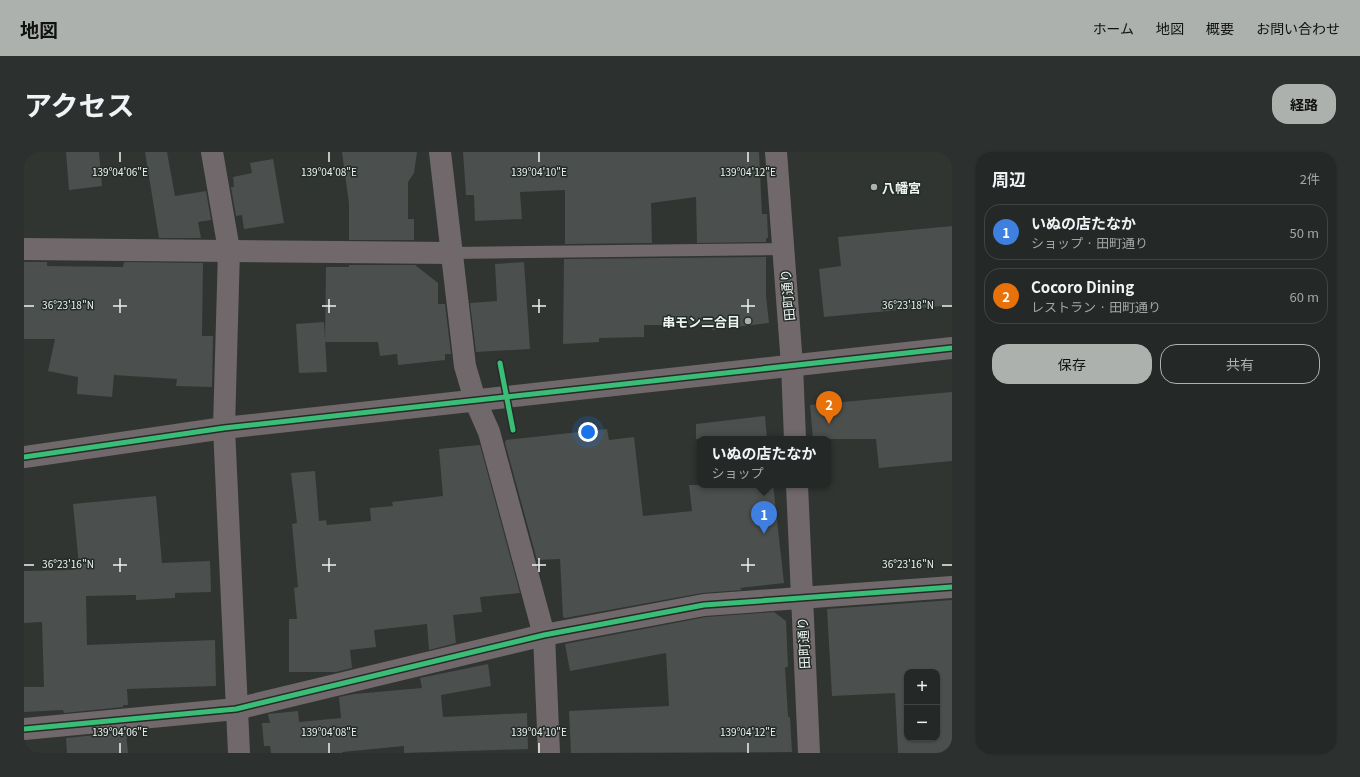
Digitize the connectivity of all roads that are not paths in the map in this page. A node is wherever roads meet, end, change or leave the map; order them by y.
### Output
1 (212, 152) edge
2 (440, 152) edge
3 (776, 152) edge
4 (24, 249) edge
5 (783, 249) junction
6 (229, 250) junction
7 (452, 253) junction
8 (952, 348) edge
9 (792, 365) junction
10 (475, 400) junction
11 (224, 428) junction
12 (795, 436) edge
13 (24, 457) edge
14 (797, 488) edge
15 (952, 587) edge
16 (801, 598) junction
17 (544, 635) junction
18 (236, 709) junction
19 (24, 729) edge
20 (239, 753) edge
21 (549, 753) edge
22 (809, 753) edge

1 - 6 street
2 - 7 street
3 - 5 street, 田町通り
4 - 6 street
5 - 7 lane
5 - 9 street, 田町通り
6 - 7 street
6 - 11 street
7 - 10 street
8 - 9 street
9 - 10 street
9 - 12 street, 田町通り
10 - 11 street
10 - 17 street
11 - 13 street
11 - 18 street
14 - 16 street, 田町通り
15 - 16 street
16 - 17 street
16 - 22 street, 田町通り
17 - 18 street
17 - 21 street
18 - 19 street
18 - 20 street

